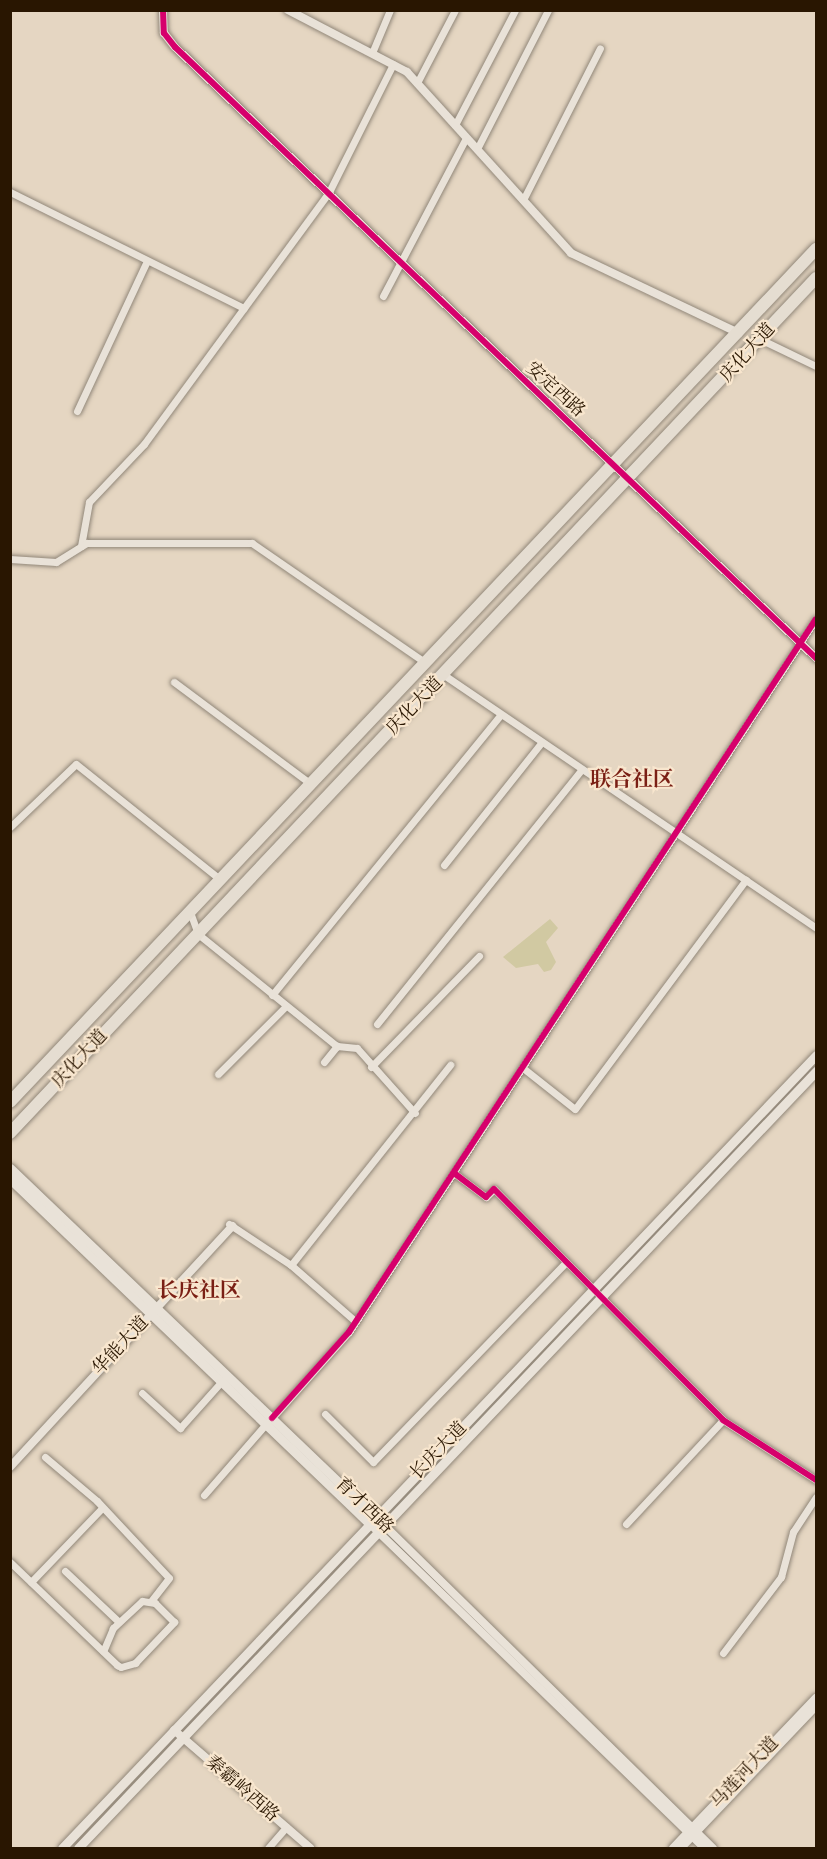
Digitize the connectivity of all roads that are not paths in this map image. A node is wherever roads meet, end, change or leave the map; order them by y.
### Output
1 (163, 10) edge
2 (168, 10) edge
3 (288, 10) edge
4 (390, 10) edge
5 (455, 10) edge
6 (515, 10) edge
7 (548, 10) edge
8 (600, 48) dead end
9 (372, 53) junction
10 (393, 64) junction
11 (417, 83) junction
12 (455, 125) junction
13 (466, 138) junction
14 (477, 149) junction
15 (10, 192) edge
16 (329, 192) junction
17 (523, 200) junction
18 (816, 249) edge
19 (147, 261) junction
20 (402, 262) junction
21 (816, 278) edge
22 (383, 296) dead end
23 (244, 308) junction
24 (739, 333) junction
25 (762, 340) junction
26 (816, 366) edge
27 (77, 411) dead end
28 (615, 464) junction
29 (629, 478) junction
30 (81, 546) junction
31 (10, 559) edge
32 (816, 619) edge
33 (802, 641) junction
34 (816, 651) edge
35 (816, 658) edge
36 (426, 663) junction
37 (444, 675) junction
38 (174, 682) dead end
39 (501, 714) junction
40 (542, 742) junction
41 (582, 769) junction
42 (311, 784) junction
43 (10, 827) edge
44 (678, 833) junction
45 (444, 865) dead end
46 (221, 880) junction
47 (746, 880) junction
48 (190, 912) junction
49 (816, 928) edge
50 (198, 934) junction
51 (479, 956) dead end
52 (272, 994) junction
53 (286, 1006) junction
54 (377, 1024) dead end
55 (337, 1046) junction
56 (816, 1055) edge
57 (324, 1062) dead end
58 (450, 1065) dead end
59 (371, 1067) junction
60 (523, 1068) junction
61 (816, 1071) edge
62 (218, 1074) dead end
63 (10, 1102) edge
64 (415, 1113) junction
65 (10, 1133) edge
66 (10, 1167) edge
67 (454, 1173) junction
68 (10, 1179) edge
69 (230, 1225) joint
70 (565, 1263) junction
71 (291, 1265) junction
72 (592, 1291) junction
73 (600, 1299) junction
74 (152, 1309) junction
75 (356, 1322) junction
76 (222, 1381) junction
77 (142, 1393) dead end
78 (325, 1414) dead end
79 (723, 1420) junction
80 (269, 1421) junction
81 (45, 1457) dead end
82 (10, 1460) edge
83 (10, 1467) edge
84 (816, 1480) edge
85 (204, 1495) dead end
86 (816, 1497) edge
87 (100, 1510) junction
88 (373, 1521) junction
89 (626, 1524) dead end
90 (382, 1529) junction
91 (10, 1562) edge
92 (65, 1571) dead end
93 (31, 1582) junction
94 (151, 1601) junction
95 (119, 1622) junction
96 (103, 1651) junction
97 (723, 1653) dead end
98 (816, 1698) edge
99 (816, 1706) edge
100 (173, 1732) junction
101 (181, 1739) junction
102 (285, 1829) junction
103 (692, 1833) junction
104 (62, 1848) edge
105 (78, 1848) edge
106 (268, 1848) edge
107 (303, 1848) edge
108 (310, 1848) edge
109 (673, 1848) edge
110 (681, 1848) edge
111 (704, 1848) edge
112 (713, 1848) edge

1 - 16 street, 安定西路
2 - 16 street, 安定西路
3 - 9 street
4 - 9 street
5 - 11 street
6 - 12 street
7 - 14 street
8 - 17 street
9 - 10 street
10 - 11 street
10 - 16 street
11 - 12 street
12 - 13 street
13 - 14 street
13 - 20 street
14 - 17 street
15 - 19 street
16 - 20 street, 安定西路
16 - 23 street
17 - 24 street
18 - 24 highway, 庆化大道
19 - 23 street
19 - 27 street
20 - 22 street
20 - 28 street, 安定西路
21 - 25 highway, 庆化大道
23 - 30 street
24 - 28 highway, 庆化大道
25 - 26 street
25 - 29 highway, 庆化大道
28 - 29 street, 安定西路
28 - 36 highway, 庆化大道
29 - 33 street, 安定西路
29 - 37 highway, 庆化大道
30 - 31 street
30 - 36 street
32 - 33 street
33 - 34 street, 安定西路
33 - 35 street, 安定西路
33 - 44 street
36 - 42 highway, 庆化大道
37 - 39 street
37 - 50 highway, 庆化大道
38 - 42 street
39 - 40 street
39 - 52 street
40 - 41 street
40 - 45 street
41 - 44 street
41 - 54 street
42 - 46 highway, 庆化大道
43 - 46 street
44 - 47 street
44 - 60 street
46 - 48 highway, 庆化大道
47 - 49 street
47 - 60 street
48 - 50 street
48 - 63 highway, 庆化大道
50 - 52 street
50 - 65 highway, 庆化大道
51 - 59 street
52 - 53 street
53 - 55 street
53 - 62 street
55 - 57 street
55 - 59 street
56 - 72 main road, 长庆大道
58 - 64 street
59 - 64 street
60 - 67 street
61 - 73 main road, 长庆大道
64 - 71 street
66 - 74 main road, 育才西路
67 - 70 street
67 - 75 street
68 - 74 main road, 育才西路
69 - 71 street
69 - 74 street, 华能大道
70 - 72 street
70 - 78 street
71 - 75 street
72 - 73 street
72 - 88 main road, 长庆大道
73 - 79 street
73 - 90 main road, 长庆大道
74 - 76 main road, 育才西路
74 - 80 main road, 育才西路
74 - 82 street, 华能大道
74 - 83 street, 华能大道
75 - 80 street
76 - 77 street
76 - 80 main road, 育才西路
79 - 84 street
79 - 89 street
80 - 85 street
80 - 88 main road, 育才西路
81 - 87 street
86 - 97 street
87 - 93 street
87 - 94 street
88 - 90 street, 育才西路
88 - 100 main road, 长庆大道
90 - 101 main road, 长庆大道
90 - 103 street, 育才西路
91 - 93 street
92 - 95 street
93 - 96 street
94 - 95 street
94 - 96 street
95 - 96 street
98 - 103 street, 马莲河大道
99 - 103 street, 马莲河大道
100 - 101 street, 秦霸岭西路
100 - 104 main road, 长庆大道
101 - 102 street, 秦霸岭西路
101 - 105 main road, 长庆大道
102 - 106 street
102 - 107 street, 秦霸岭西路
102 - 108 street, 秦霸岭西路
103 - 109 street, 马莲河大道
103 - 110 street, 马莲河大道
103 - 111 street, 育才西路
103 - 112 street, 育才西路

